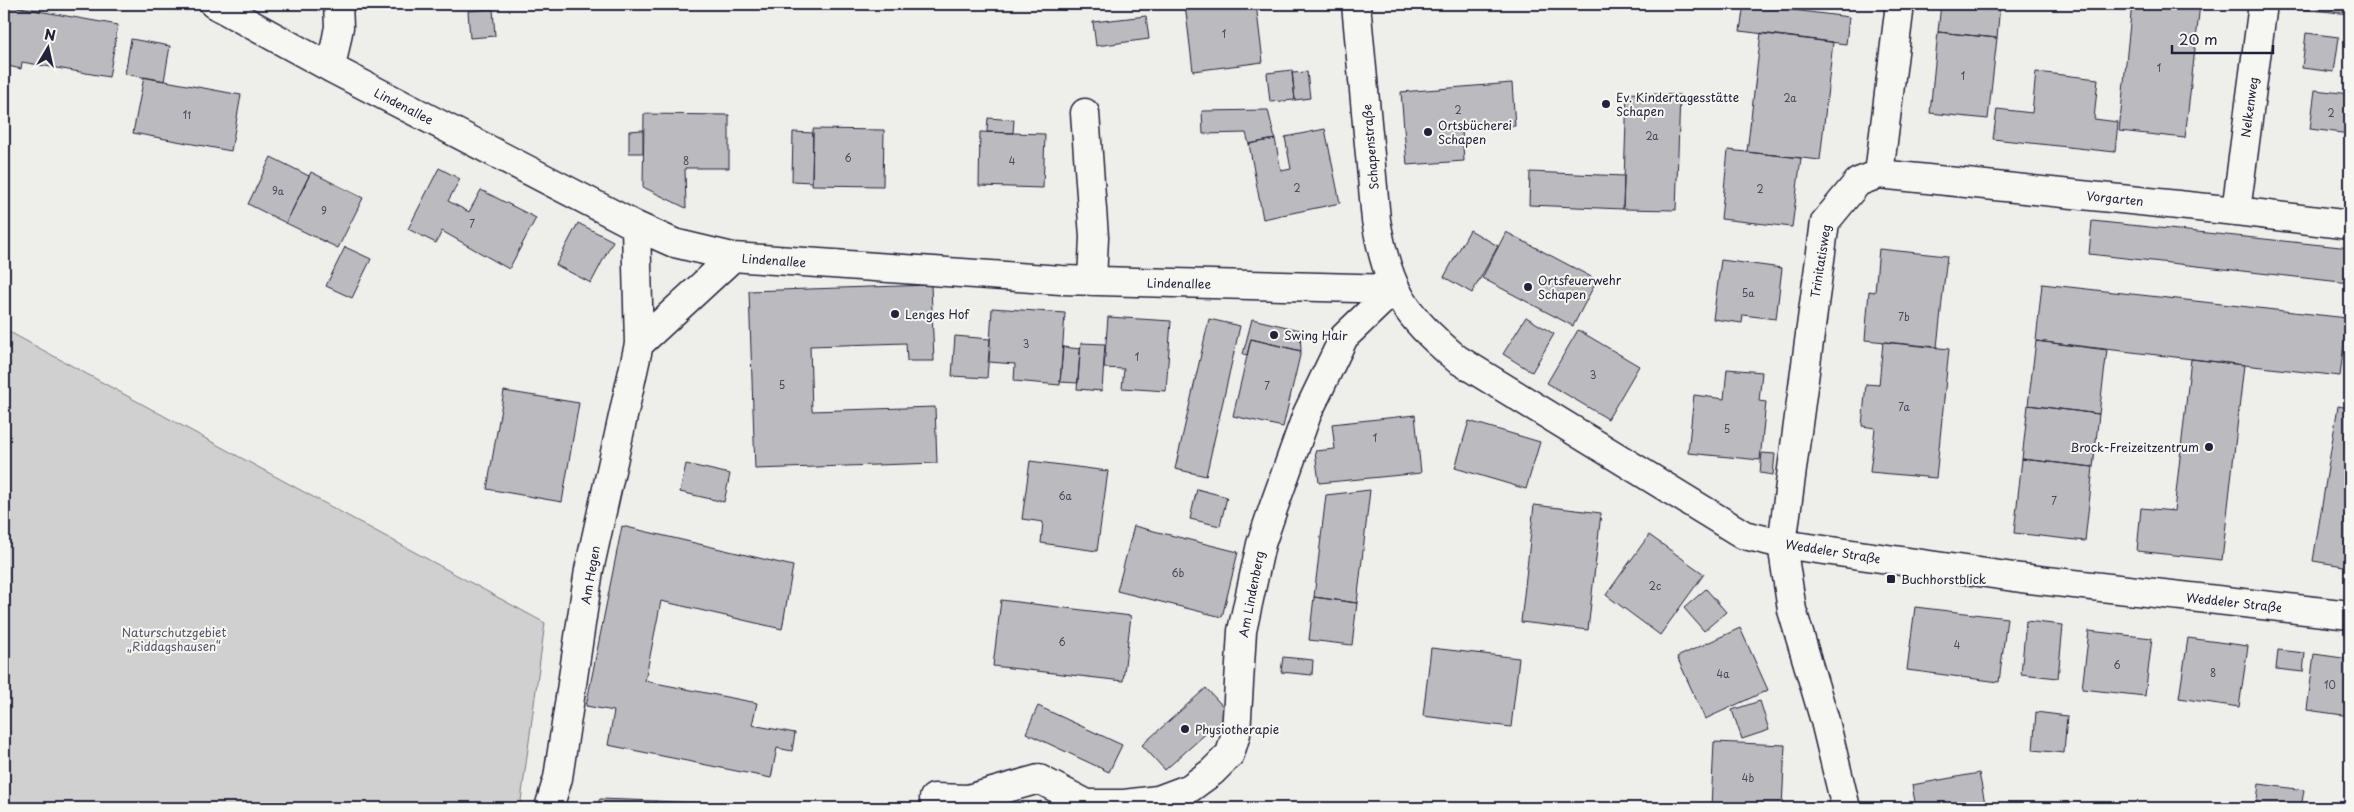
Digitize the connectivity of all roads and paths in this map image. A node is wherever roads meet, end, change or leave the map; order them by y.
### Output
1 (214, 4) edge
2 (338, 4) edge
3 (1356, 4) edge
4 (1900, 4) edge
5 (2263, 4) edge
6 (331, 68) junction
7 (1085, 113) dead end
8 (1879, 174) junction
9 (2236, 210) junction
10 (2350, 225) edge
11 (636, 226) junction
12 (733, 257) junction
13 (1092, 281) junction
14 (1394, 289) junction
15 (639, 344) junction
16 (1782, 544) junction
17 (2350, 614) edge
18 (934, 798) dead end
19 (549, 808) edge
20 (1846, 808) edge

1 - 6 street, Lindenallee
2 - 6 street
3 - 14 street, Schapenstraße
4 - 8 street
5 - 9 street, Nelkenweg
6 - 11 street, Lindenallee
7 - 13 street
8 - 9 street, Vorgarten
8 - 16 street, Trinitatisweg
9 - 10 street, Vorgarten
11 - 12 street, Lindenallee
11 - 15 street, Am Hegen
12 - 13 street, Lindenallee
12 - 15 street
13 - 14 street, Lindenallee
14 - 16 street, Weddeler Straße
14 - 18 street, Am Lindenberg
15 - 19 street, Am Hegen
16 - 17 street, Weddeler Straße
16 - 20 street

